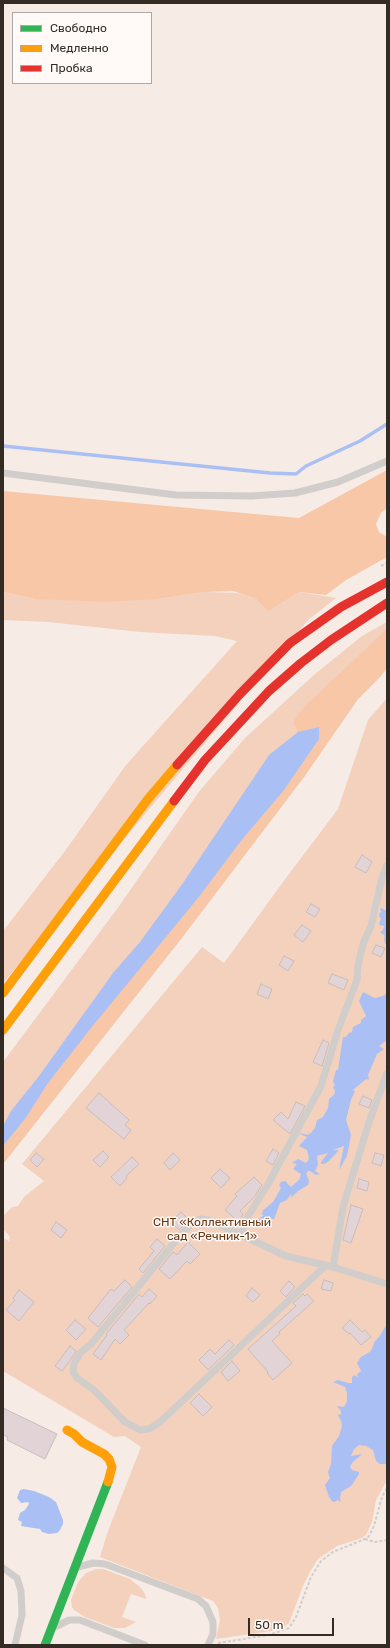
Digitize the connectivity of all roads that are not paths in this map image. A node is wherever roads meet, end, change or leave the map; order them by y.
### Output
1 (387, 461) edge
2 (3, 473) edge
3 (387, 582) edge
4 (387, 603) edge
5 (387, 865) edge
6 (3, 993) edge
7 (3, 1030) edge
8 (387, 1073) edge
9 (242, 1234) junction
10 (325, 1266) junction
11 (334, 1267) junction
12 (387, 1284) edge
13 (66, 1430) dead end
14 (3, 1568) edge
15 (70, 1577) junction
16 (46, 1642) edge
17 (15, 1645) edge
18 (145, 1645) edge
19 (208, 1645) edge

1 - 2 lane
3 - 6 main road
4 - 7 main road
5 - 9 lane
8 - 11 lane
9 - 10 lane
9 - 10 lane
10 - 11 lane
11 - 12 lane
13 - 15 main road
14 - 17 lane
15 - 16 main road
15 - 19 lane
16 - 18 lane

